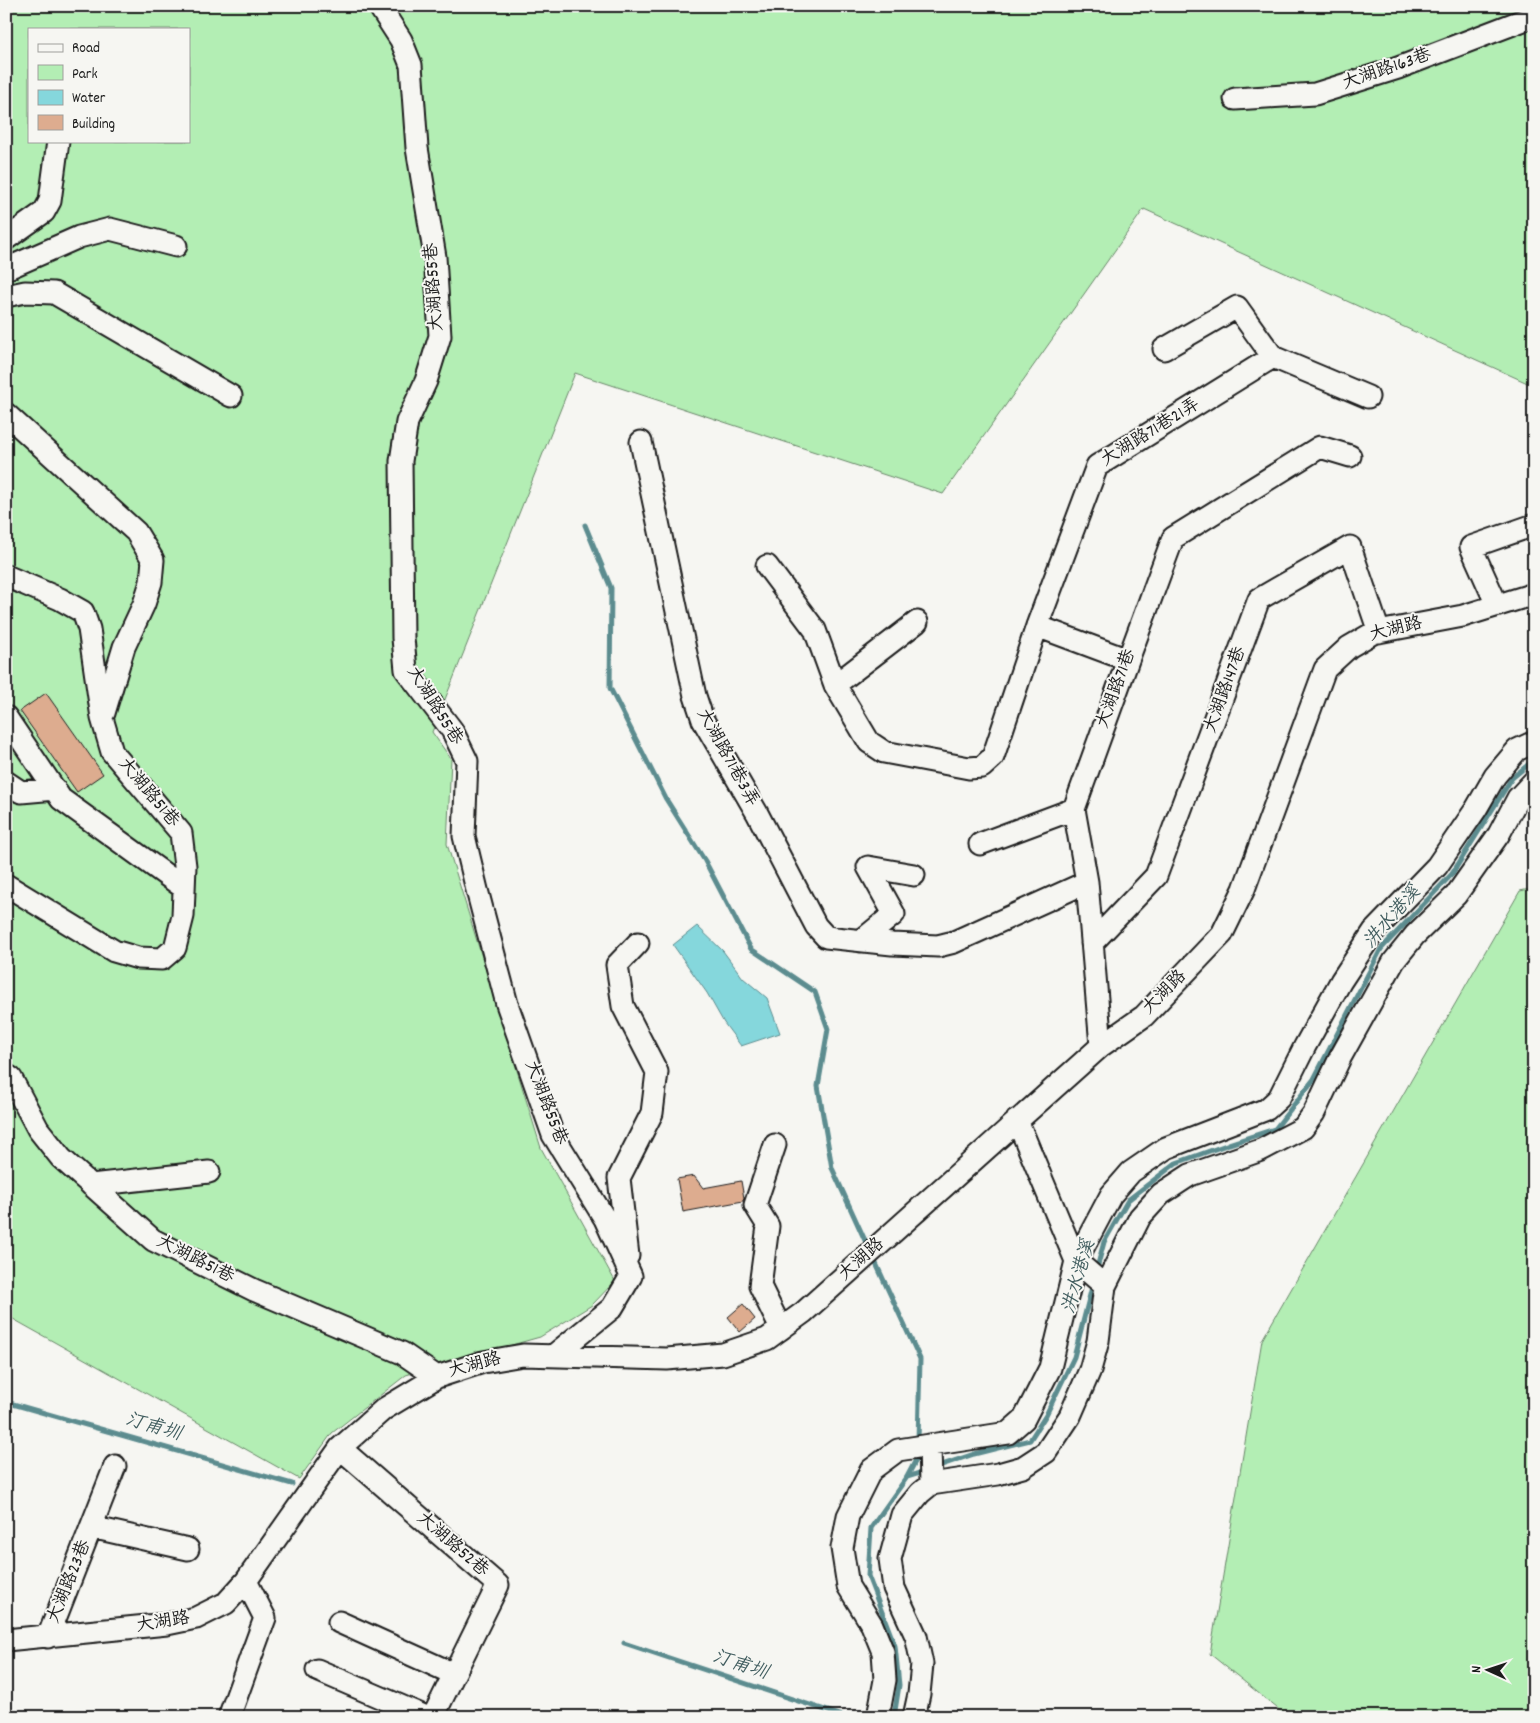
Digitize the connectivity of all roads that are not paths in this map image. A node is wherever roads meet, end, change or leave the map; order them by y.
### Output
1 (378, 6) edge
2 (1534, 16) edge
3 (1235, 99) dead end
4 (58, 142) edge
5 (6, 239) edge
6 (176, 246) dead end
7 (6, 269) edge
8 (6, 296) edge
9 (1164, 349) dead end
10 (1273, 357) junction
11 (231, 396) dead end
12 (1368, 397) dead end
13 (6, 414) edge
14 (641, 442) dead end
15 (1350, 456) dead end
16 (1534, 525) edge
17 (767, 566) dead end
18 (6, 576) edge
19 (1534, 594) edge
20 (1497, 605) junction
21 (917, 622) dead end
22 (1037, 626) junction
23 (1379, 632) junction
24 (1128, 660) junction
25 (835, 685) junction
26 (6, 717) edge
27 (102, 718) junction
28 (1534, 742) edge
29 (1534, 781) edge
30 (6, 782) edge
31 (55, 789) junction
32 (1074, 808) junction
33 (980, 844) dead end
34 (914, 875) dead end
35 (1087, 882) junction
36 (6, 885) edge
37 (184, 888) junction
38 (861, 941) junction
39 (638, 943) dead end
40 (1092, 943) junction
41 (1101, 1046) junction
42 (6, 1075) edge
43 (1017, 1120) junction
44 (775, 1145) dead end
45 (209, 1172) dead end
46 (91, 1185) junction
47 (1076, 1261) junction
48 (631, 1276) junction
49 (1105, 1286) junction
50 (781, 1329) junction
51 (553, 1356) junction
52 (437, 1377) junction
53 (930, 1446) junction
54 (340, 1448) junction
55 (115, 1466) dead end
56 (931, 1484) junction
57 (91, 1527) junction
58 (188, 1549) dead end
59 (246, 1581) junction
60 (338, 1622) dead end
61 (48, 1637) junction
62 (6, 1640) edge
63 (316, 1670) dead end
64 (454, 1674) junction
65 (229, 1717) edge
66 (426, 1717) edge
67 (433, 1717) edge
68 (878, 1717) edge
69 (914, 1717) edge

1 - 48 street, 大湖路55巷
2 - 3 street, 大湖路163巷
4 - 5 street
6 - 7 street
8 - 11 street
9 - 10 street
10 - 12 street
10 - 22 street, 大湖路71巷21弄
13 - 27 street
14 - 38 street, 大湖路71巷3弄
15 - 24 street, 大湖路71巷
16 - 20 street
17 - 25 street, 大湖路71巷21弄
18 - 27 street, 大湖路51巷
19 - 20 street, 大湖路
20 - 23 street, 大湖路
21 - 25 street
22 - 24 street
22 - 25 street, 大湖路71巷21弄
23 - 40 street, 大湖路147巷
23 - 41 street, 大湖路
24 - 32 street, 大湖路71巷
26 - 31 street
27 - 37 street, 大湖路51巷
28 - 47 street
29 - 49 street
30 - 31 street
31 - 37 street
32 - 33 street
32 - 35 street
34 - 38 street
35 - 38 street, 大湖路71巷3弄
35 - 40 street
36 - 37 street, 大湖路51巷
39 - 48 street
40 - 41 street
41 - 43 street, 大湖路
42 - 46 street, 大湖路51巷
43 - 47 street
43 - 50 street, 大湖路
44 - 50 street
45 - 46 street
46 - 52 street, 大湖路51巷
47 - 49 street
47 - 53 street
48 - 51 street
49 - 56 street
50 - 51 street, 大湖路
51 - 52 street, 大湖路
52 - 54 street, 大湖路
53 - 56 street
53 - 68 street
54 - 59 street, 大湖路
54 - 64 street, 大湖路52巷
55 - 57 street, 大湖路23巷
56 - 69 street
57 - 58 street, 大湖路23巷
57 - 61 street, 大湖路23巷
59 - 61 street, 大湖路
59 - 65 street
60 - 64 street
61 - 62 street, 大湖路
63 - 66 street
64 - 67 street, 大湖路52巷

